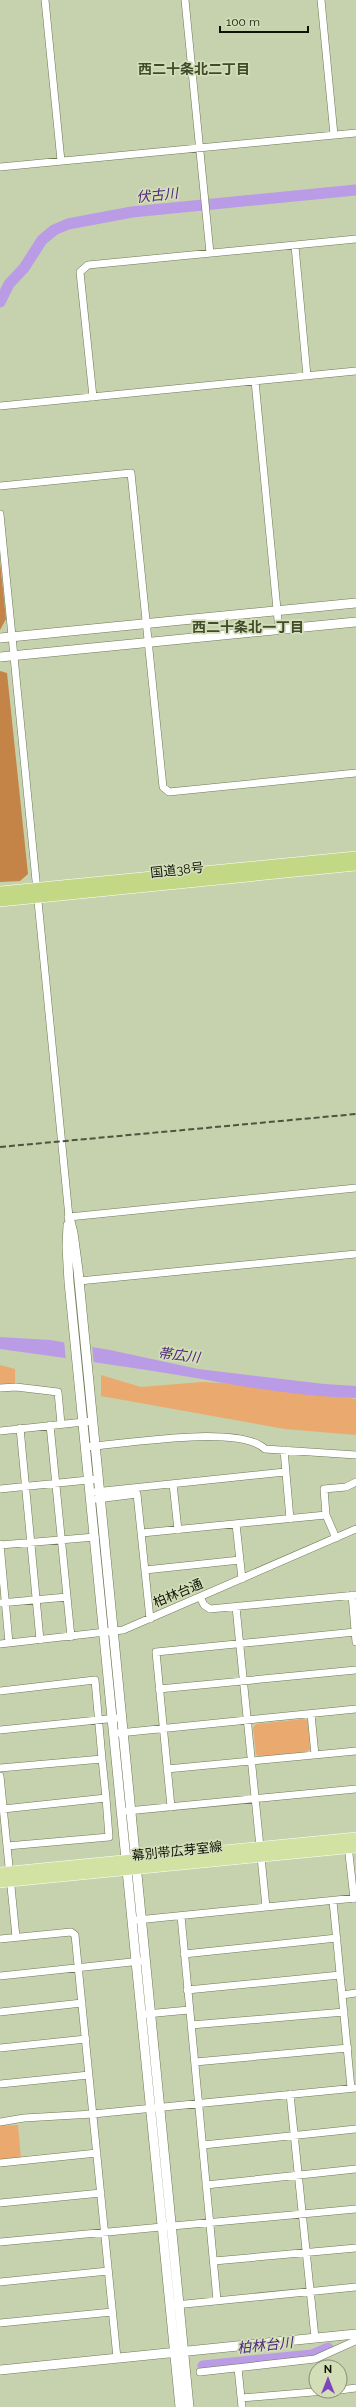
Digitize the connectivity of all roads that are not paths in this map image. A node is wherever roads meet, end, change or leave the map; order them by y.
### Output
1 (45, 0) edge
2 (185, 0) edge
3 (320, 0) edge
4 (356, 133) edge
5 (334, 135) junction
6 (200, 148) junction
7 (60, 161) junction
8 (0, 168) edge
9 (356, 239) edge
10 (295, 246) junction
11 (210, 253) junction
12 (356, 371) edge
13 (307, 376) junction
14 (255, 380) junction
15 (93, 397) junction
16 (0, 406) edge
17 (0, 486) edge
18 (0, 514) edge
19 (356, 603) edge
20 (278, 610) junction
21 (356, 622) edge
22 (147, 624) junction
23 (280, 630) junction
24 (12, 637) junction
25 (0, 638) edge
26 (148, 642) junction
27 (14, 656) junction
28 (0, 657) edge
29 (356, 773) edge
30 (356, 857) edge
31 (356, 865) edge
32 (0, 892) edge
33 (37, 893) junction
34 (0, 901) edge
35 (356, 1188) edge
36 (69, 1217) junction
37 (356, 1254) edge
38 (79, 1281) junction
39 (69, 1282) junction
40 (0, 1388) edge
41 (88, 1421) junction
42 (61, 1424) junction
43 (50, 1425) junction
44 (20, 1428) junction
45 (0, 1430) edge
46 (91, 1447) junction
47 (284, 1450) junction
48 (356, 1455) edge
49 (285, 1472) junction
50 (94, 1480) junction
51 (356, 1482) edge
52 (56, 1483) junction
53 (173, 1484) junction
54 (25, 1486) junction
55 (0, 1489) edge
56 (95, 1496) junction
57 (326, 1515) junction
58 (290, 1519) junction
59 (236, 1524) junction
60 (356, 1529) edge
61 (178, 1530) junction
62 (142, 1533) junction
63 (95, 1537) junction
64 (336, 1538) junction
65 (62, 1540) junction
66 (31, 1543) junction
67 (0, 1545) edge
68 (240, 1560) junction
69 (145, 1570) junction
70 (242, 1579) junction
71 (354, 1595) edge
72 (67, 1597) junction
73 (200, 1597) junction
74 (37, 1599) junction
75 (3, 1602) edge
76 (236, 1607) junction
77 (150, 1618) junction
78 (355, 1632) edge
79 (108, 1633) junction
80 (71, 1636) junction
81 (40, 1640) junction
82 (356, 1642) edge
83 (9, 1643) junction
84 (0, 1644) edge
85 (241, 1644) junction
86 (356, 1670) edge
87 (244, 1682) junction
88 (159, 1689) junction
89 (0, 1691) edge
90 (356, 1710) edge
91 (310, 1714) junction
92 (117, 1718) junction
93 (98, 1720) junction
94 (249, 1721) junction
95 (163, 1728) junction
96 (0, 1730) edge
97 (119, 1733) junction
98 (356, 1751) edge
99 (315, 1754) junction
100 (102, 1759) junction
101 (252, 1761) junction
102 (0, 1768) edge
103 (167, 1769) junction
104 (0, 1776) edge
105 (356, 1789) edge
106 (1, 1792) edge
107 (106, 1798) junction
108 (255, 1798) junction
109 (170, 1807) junction
110 (3, 1809) junction
111 (126, 1811) junction
112 (3, 1831) edge
113 (352, 1843) edge
114 (7, 1846) junction
115 (260, 1852) junction
116 (131, 1865) junction
117 (5, 1877) edge
118 (355, 1898) edge
119 (333, 1901) junction
120 (266, 1907) junction
121 (181, 1916) junction
122 (137, 1921) junction
123 (16, 1937) junction
124 (337, 1938) junction
125 (0, 1939) edge
126 (184, 1954) junction
127 (141, 1961) junction
128 (79, 1968) junction
129 (340, 1974) junction
130 (0, 1976) edge
131 (188, 1990) junction
132 (356, 1993) edge
133 (342, 1995) junction
134 (82, 2004) junction
135 (189, 2010) junction
136 (0, 2012) edge
137 (344, 2012) junction
138 (146, 2014) junction
139 (191, 2026) junction
140 (86, 2039) junction
141 (0, 2048) edge
142 (348, 2048) junction
143 (195, 2062) junction
144 (89, 2075) junction
145 (0, 2084) edge
146 (354, 2088) edge
147 (290, 2094) junction
148 (198, 2103) junction
149 (155, 2107) junction
150 (93, 2114) junction
151 (0, 2122) edge
152 (356, 2129) edge
153 (294, 2136) junction
154 (203, 2145) junction
155 (97, 2154) junction
156 (0, 2163) edge
157 (356, 2169) edge
158 (298, 2175) junction
159 (206, 2185) junction
160 (101, 2193) junction
161 (0, 2203) edge
162 (356, 2209) edge
163 (302, 2214) junction
164 (210, 2223) junction
165 (167, 2227) junction
166 (104, 2232) junction
167 (0, 2242) edge
168 (356, 2248) edge
169 (306, 2253) junction
170 (214, 2262) junction
171 (108, 2271) junction
172 (0, 2282) edge
173 (356, 2287) edge
174 (310, 2292) junction
175 (217, 2300) junction
176 (175, 2305) junction
177 (112, 2312) junction
178 (0, 2323) edge
179 (315, 2338) junction
180 (356, 2339) edge
181 (179, 2352) junction
182 (117, 2358) junction
183 (238, 2368) junction
184 (0, 2370) edge
185 (200, 2372) dead end
186 (308, 2392) edge
187 (242, 2398) junction
188 (180, 2407) edge
189 (189, 2407) edge
190 (242, 2407) edge

1 - 7 street
2 - 6 street
3 - 5 street
4 - 5 street
5 - 6 street
6 - 7 street
6 - 11 street
7 - 8 street
9 - 10 street
10 - 11 street
10 - 13 street
11 - 15 street
12 - 13 street
13 - 14 street
14 - 15 street
14 - 20 street
15 - 16 street
17 - 22 street
18 - 24 street
19 - 20 street
20 - 22 street
20 - 23 street
21 - 23 street
22 - 24 street
22 - 26 street
23 - 26 street
24 - 25 street
24 - 27 street
26 - 27 street
26 - 29 street
27 - 28 street
27 - 33 street
30 - 33 highway, 国道38号
31 - 33 highway, 国道38号
32 - 33 highway, 国道38号
33 - 34 highway, 国道38号
33 - 36 street
35 - 36 street
36 - 38 street
36 - 39 street
37 - 38 street
38 - 39 street
38 - 41 street
39 - 41 street
40 - 42 street
41 - 42 street
41 - 46 street
42 - 43 street
43 - 44 street
43 - 52 street
44 - 45 street
44 - 54 street
46 - 47 street
46 - 50 street
47 - 48 street
47 - 49 street
49 - 53 street
49 - 58 street
50 - 52 street
50 - 56 street
51 - 57 street
52 - 54 street
52 - 65 street
53 - 56 street
53 - 61 street
54 - 55 street
54 - 66 street
56 - 62 street
56 - 63 street
56 - 79 street
57 - 58 street
57 - 64 street
58 - 59 street
59 - 61 street
59 - 68 street
60 - 64 street, 柏林台通
61 - 62 street
62 - 69 street
63 - 65 street
63 - 79 street
64 - 70 street, 柏林台通
65 - 66 street
65 - 72 street
66 - 67 street
66 - 74 street
67 - 75 street
68 - 69 street
68 - 70 street
69 - 77 street
70 - 73 street, 柏林台通
71 - 76 street
71 - 78 street
72 - 74 street
72 - 80 street
73 - 76 street
73 - 77 street, 柏林台通
74 - 75 street
74 - 81 street
75 - 83 street
76 - 85 street
77 - 79 street, 柏林台通
78 - 82 street
78 - 85 street
79 - 80 street, 柏林台通
79 - 92 street
80 - 81 street, 柏林台通
81 - 83 street, 柏林台通
83 - 84 street, 柏林台通
85 - 87 street
85 - 88 street
86 - 87 street
87 - 88 street
87 - 94 street
88 - 95 street
89 - 93 street
90 - 91 street
91 - 94 street
91 - 99 street
92 - 93 street
92 - 97 street
93 - 96 street
93 - 100 street
94 - 95 street
94 - 101 street
95 - 97 street
95 - 103 street
97 - 111 street
98 - 99 street
99 - 101 street
100 - 102 street
100 - 107 street
101 - 103 street
101 - 108 street
103 - 109 street
104 - 106 street
105 - 108 street
106 - 110 street
107 - 110 street
107 - 114 street
108 - 109 street
108 - 115 street
109 - 111 street
110 - 112 street
111 - 116 street
112 - 114 street
113 - 115 main road, 幕別帯広芽室線
113 - 118 street
114 - 117 street
115 - 116 main road, 幕別帯広芽室線
115 - 120 street
116 - 117 main road, 幕別帯広芽室線
116 - 122 street
117 - 123 street
118 - 119 street
119 - 120 street
119 - 124 street
120 - 121 street
121 - 122 street
121 - 126 street
122 - 127 street
123 - 125 street
123 - 128 street
124 - 126 street
124 - 129 street
126 - 131 street
127 - 128 street
127 - 138 street
128 - 130 street
128 - 134 street
129 - 131 street
129 - 133 street
131 - 135 street
132 - 133 street
133 - 137 street
134 - 136 street
134 - 140 street
135 - 138 street
135 - 139 street
137 - 139 street
137 - 142 street
138 - 149 street
139 - 143 street
140 - 141 street
140 - 144 street
142 - 143 street
142 - 146 street
143 - 148 street
144 - 145 street
144 - 150 street
146 - 147 street
147 - 148 street
147 - 153 street
148 - 149 street
148 - 154 street
149 - 150 street
149 - 165 street
150 - 151 street
150 - 155 street
152 - 153 street
153 - 154 street
153 - 158 street
154 - 159 street
155 - 156 street
155 - 160 street
157 - 158 street
158 - 159 street
158 - 163 street
159 - 164 street
160 - 161 street
160 - 166 street
162 - 163 street
163 - 164 street
163 - 169 street
164 - 165 street
164 - 170 street
165 - 166 street
165 - 176 street
166 - 167 street
166 - 171 street
168 - 169 street
169 - 170 street
169 - 174 street
170 - 175 street
171 - 172 street
171 - 177 street
173 - 174 street
174 - 175 street
174 - 179 street
175 - 176 street
176 - 181 street
177 - 178 street
177 - 182 street
179 - 180 street
179 - 181 street
180 - 183 street
181 - 182 street
181 - 188 street
181 - 189 street
182 - 184 street
183 - 185 street
183 - 187 street
186 - 187 street
187 - 190 street

